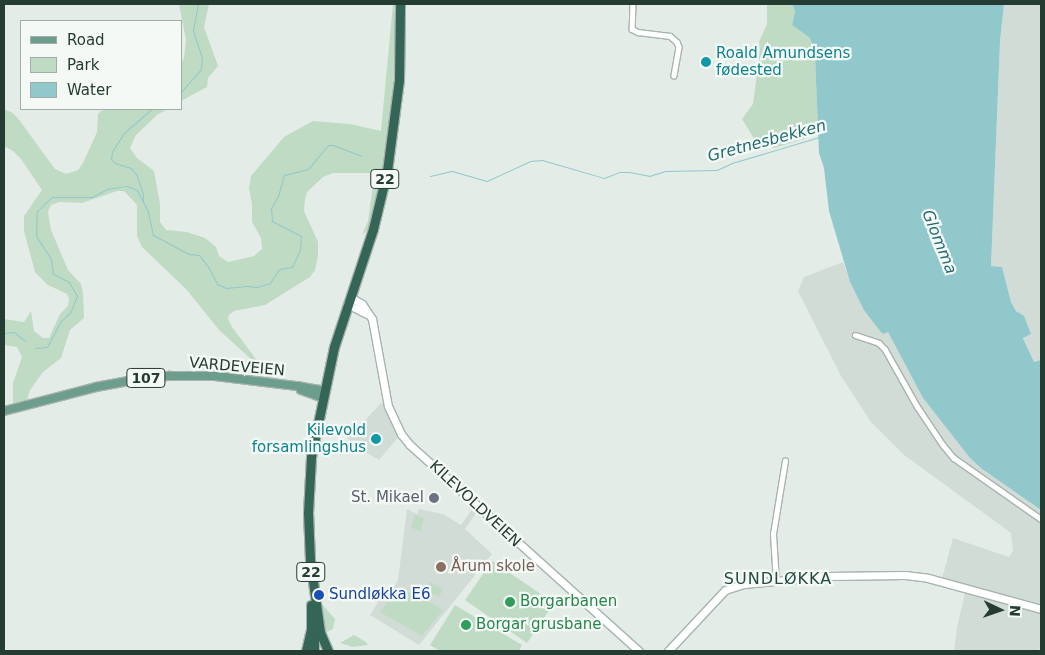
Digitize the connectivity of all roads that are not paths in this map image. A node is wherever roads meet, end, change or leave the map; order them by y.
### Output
1 (400, 4) edge
2 (633, 4) edge
3 (674, 76) dead end
4 (348, 301) junction
5 (854, 335) dead end
6 (320, 394) junction
7 (4, 411) edge
8 (784, 461) dead end
9 (1041, 519) edge
10 (776, 582) junction
11 (311, 605) junction
12 (1041, 608) edge
13 (306, 651) edge
14 (314, 651) edge
15 (328, 651) edge
16 (639, 651) edge
17 (668, 651) edge

1 - 4 highway, 22
2 - 3 street
4 - 6 highway, 22
4 - 16 street, KILEVOLDVEIEN
5 - 9 street
6 - 7 main road, VARDEVEIEN / 107
6 - 11 highway, 22
6 - 15 highway, 22
8 - 10 street
10 - 12 street
10 - 17 street
11 - 13 highway, 22
11 - 14 highway, 22

